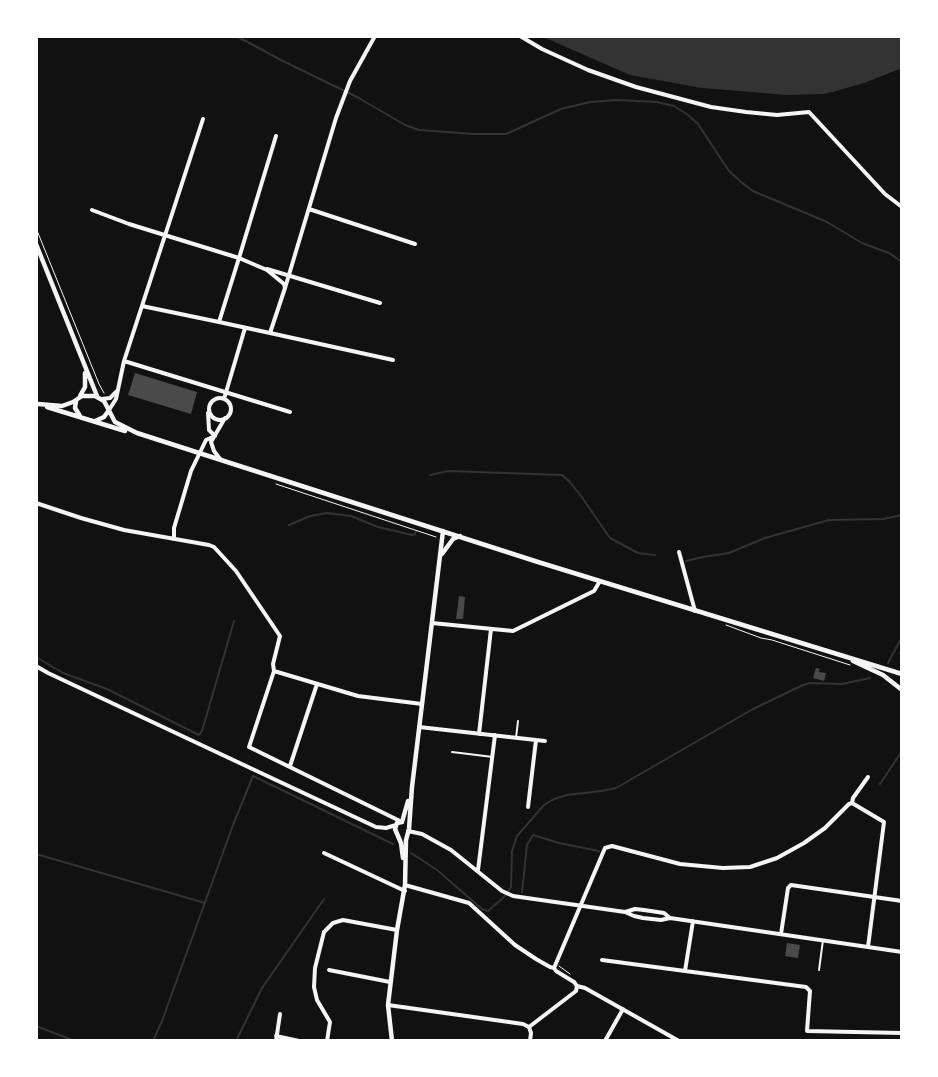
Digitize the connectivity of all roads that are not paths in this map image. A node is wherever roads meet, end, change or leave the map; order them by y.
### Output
1 (375, 36) edge
2 (520, 36) edge
3 (203, 119) dead end
4 (276, 136) dead end
5 (902, 207) edge
6 (309, 209) junction
7 (92, 210) dead end
8 (166, 236) junction
9 (36, 244) edge
10 (415, 244) dead end
11 (239, 258) junction
12 (292, 263) junction
13 (264, 268) junction
14 (279, 272) junction
15 (290, 275) junction
16 (285, 288) junction
17 (380, 303) dead end
18 (142, 306) junction
19 (219, 322) junction
20 (245, 328) junction
21 (270, 333) junction
22 (393, 360) dead end
23 (124, 361) junction
24 (84, 366) junction
25 (117, 389) junction
26 (226, 392) junction
27 (78, 398) junction
28 (100, 398) junction
29 (224, 399) junction
30 (37, 403) edge
31 (108, 410) junction
32 (209, 410) junction
33 (290, 412) dead end
34 (81, 417) junction
35 (225, 418) junction
36 (92, 420) junction
37 (137, 432) junction
38 (215, 436) junction
39 (201, 453) junction
40 (221, 460) junction
41 (36, 503) edge
42 (443, 531) junction
43 (460, 536) junction
44 (174, 539) junction
45 (679, 552) dead end
46 (440, 558) junction
47 (600, 582) junction
48 (695, 611) junction
49 (432, 623) junction
50 (491, 629) junction
51 (828, 652) junction
52 (36, 666) edge
53 (274, 671) junction
54 (902, 674) edge
55 (317, 684) junction
56 (902, 690) edge
57 (422, 704) junction
58 (518, 721) dead end
59 (419, 727) junction
60 (479, 734) junction
61 (495, 735) junction
62 (516, 738) junction
63 (536, 740) junction
64 (545, 741) dead end
65 (452, 752) dead end
66 (492, 757) junction
67 (290, 766) junction
68 (868, 777) dead end
69 (412, 787) junction
70 (852, 803) junction
71 (528, 807) dead end
72 (402, 822) junction
73 (396, 825) junction
74 (408, 830) junction
75 (397, 834) junction
76 (324, 853) dead end
77 (405, 869) junction
78 (478, 870) junction
79 (405, 888) junction
80 (874, 897) junction
81 (902, 901) edge
82 (580, 906) junction
83 (626, 912) junction
84 (670, 918) junction
85 (693, 921) junction
86 (396, 930) junction
87 (781, 934) junction
88 (823, 940) junction
89 (868, 947) junction
90 (902, 952) edge
91 (602, 960) dead end
92 (554, 968) junction
93 (329, 970) dead end
94 (819, 970) dead end
95 (686, 971) junction
96 (390, 982) junction
97 (577, 986) junction
98 (388, 1005) junction
99 (623, 1009) junction
100 (280, 1014) dead end
101 (529, 1027) junction
102 (902, 1033) edge
103 (276, 1039) edge
104 (299, 1041) edge
105 (327, 1041) edge
106 (392, 1041) edge
107 (530, 1041) edge
108 (605, 1041) edge
109 (679, 1041) edge

1 - 6 street
2 - 5 street
3 - 8 street
4 - 11 street
6 - 10 street
6 - 12 street
7 - 8 street
8 - 11 street
8 - 18 street
9 - 24 street
11 - 13 street
11 - 19 street
12 - 14 street
12 - 15 street
13 - 14 street
13 - 16 street
14 - 15 street
15 - 16 street
15 - 17 street
16 - 21 street
18 - 19 street
18 - 23 street
19 - 20 street
20 - 21 street
20 - 26 street
21 - 22 street
23 - 25 street
23 - 26 street
24 - 27 street
24 - 28 street
25 - 28 street
25 - 31 street
26 - 29 street
26 - 33 street
27 - 28 street
27 - 30 street
27 - 34 street
28 - 31 street
29 - 32 street
29 - 35 street
30 - 34 street
31 - 36 street
31 - 37 street
32 - 35 street
32 - 38 street
34 - 36 street
35 - 38 street
36 - 37 street
37 - 39 street
38 - 39 street
38 - 40 street
39 - 40 street
39 - 44 street
40 - 42 street
41 - 44 street
42 - 43 street
42 - 46 street
43 - 46 street
43 - 47 street
44 - 53 street
45 - 48 street
46 - 49 street
47 - 48 street
47 - 50 street
48 - 51 street
49 - 50 street
49 - 57 street
50 - 60 street
51 - 54 street
51 - 56 street
52 - 73 street
53 - 55 street
53 - 67 street
55 - 57 street
55 - 67 street
57 - 59 street
58 - 62 lane
59 - 60 street
59 - 69 street
60 - 61 street
61 - 62 street
61 - 66 street
62 - 63 street
63 - 64 street
63 - 71 street
65 - 66 lane
66 - 78 street
67 - 72 street
68 - 70 street
69 - 72 street
69 - 74 street
70 - 80 street
70 - 82 street
72 - 73 street
72 - 74 street
73 - 75 street
74 - 75 street
74 - 77 street
74 - 78 street
75 - 77 street
76 - 79 street
77 - 79 street
78 - 82 street
79 - 86 street
79 - 92 street
80 - 81 street
80 - 87 street
80 - 89 street
82 - 83 street
82 - 92 street
83 - 84 street
83 - 84 street
84 - 85 street
85 - 87 street
85 - 95 street
86 - 96 street
86 - 105 street
87 - 88 street
88 - 89 street
88 - 94 lane
89 - 90 street
91 - 95 street
92 - 97 street
93 - 96 street
95 - 102 street
96 - 98 street
97 - 99 street
97 - 101 street
98 - 101 street
98 - 106 street
99 - 108 street
99 - 109 street
100 - 103 street
101 - 107 street
103 - 104 street

